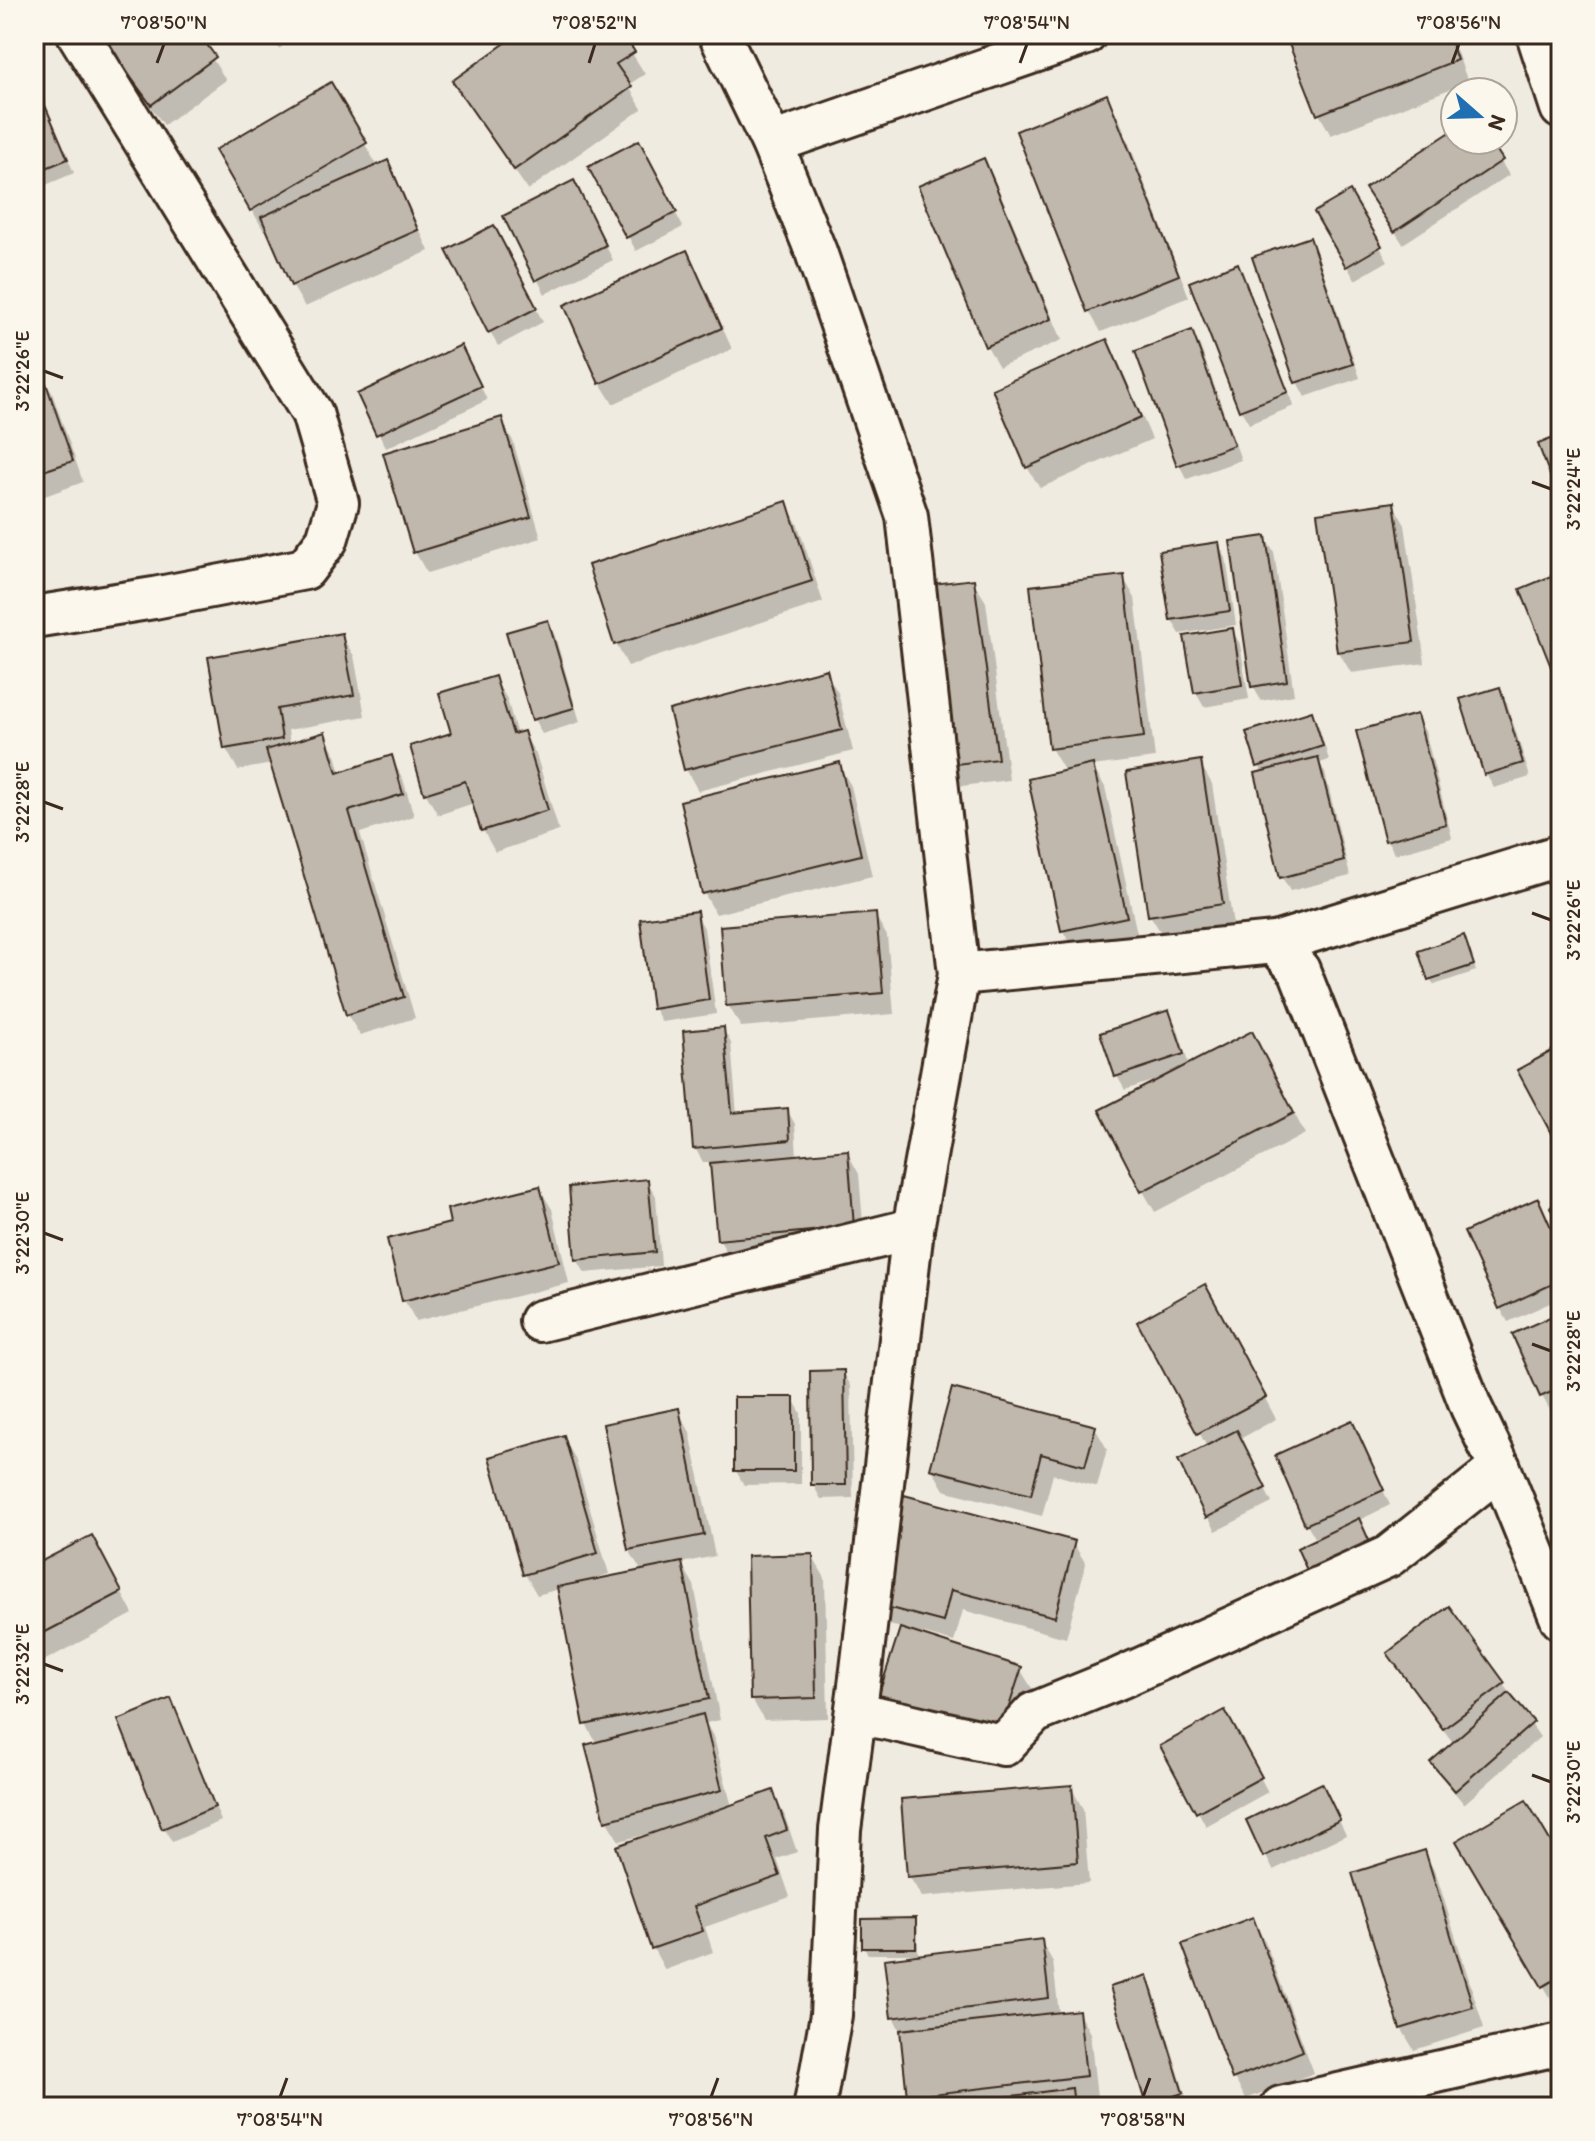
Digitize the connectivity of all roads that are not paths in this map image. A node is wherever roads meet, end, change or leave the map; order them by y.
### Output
1 (78, 34) edge
2 (719, 34) edge
3 (1086, 34) edge
4 (1537, 34) edge
5 (1561, 108) edge
6 (772, 143) junction
7 (34, 617) edge
8 (1561, 855) edge
9 (1275, 943) junction
10 (959, 974) junction
11 (913, 1229) junction
12 (540, 1321) dead end
13 (1500, 1468) junction
14 (1561, 1619) edge
15 (856, 1713) junction
16 (1561, 2044) edge
17 (815, 2104) dead end
18 (1281, 2107) edge

1 - 7 street
2 - 6 street
3 - 6 street
4 - 5 street
6 - 10 street
8 - 9 street
9 - 10 street
9 - 13 street
10 - 11 street
11 - 12 street
11 - 15 street
13 - 14 street
13 - 15 street
15 - 17 street
16 - 18 street

